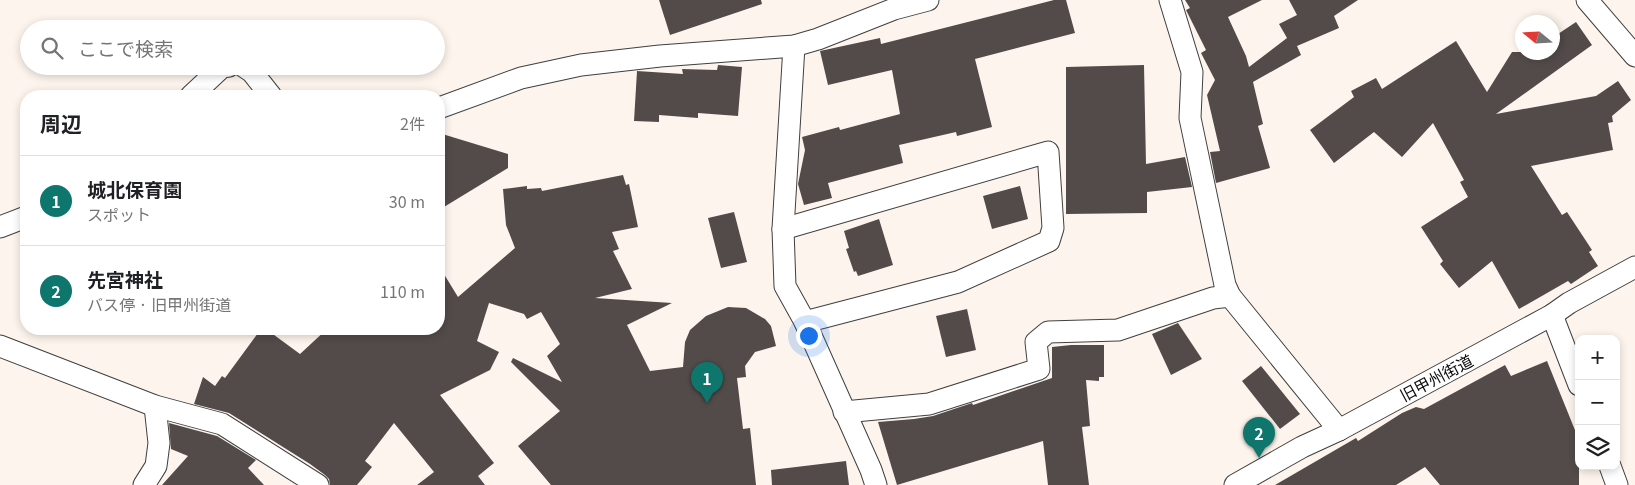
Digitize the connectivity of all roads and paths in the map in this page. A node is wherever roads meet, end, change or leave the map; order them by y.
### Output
1 (928, 0) edge
2 (1170, 0) edge
3 (1587, 0) edge
4 (794, 46) junction
5 (1635, 56) edge
6 (213, 75) edge
7 (254, 75) edge
8 (197, 90) edge
9 (266, 90) edge
10 (445, 106) edge
11 (20, 219) edge
12 (0, 226) edge
13 (783, 230) junction
14 (1635, 267) edge
15 (1230, 296) junction
16 (1552, 315) junction
17 (805, 322) junction
18 (0, 346) edge
19 (1577, 380) edge
20 (155, 406) junction
21 (844, 412) junction
22 (1339, 430) junction
23 (1611, 470) edge
24 (144, 485) edge
25 (318, 485) edge
26 (876, 485) edge
27 (1235, 485) edge
28 (1617, 485) edge

1 - 4 street
2 - 15 street
3 - 5 street
4 - 10 street
4 - 13 street
6 - 8 street
7 - 9 street
11 - 12 street
13 - 17 street
13 - 17 street
14 - 16 street, 旧甲州街道
15 - 21 street
15 - 22 street
16 - 19 street
16 - 22 street, 旧甲州街道
17 - 21 street
18 - 20 street
20 - 24 street
20 - 25 street
21 - 26 street
22 - 27 street, 旧甲州街道
23 - 28 street

